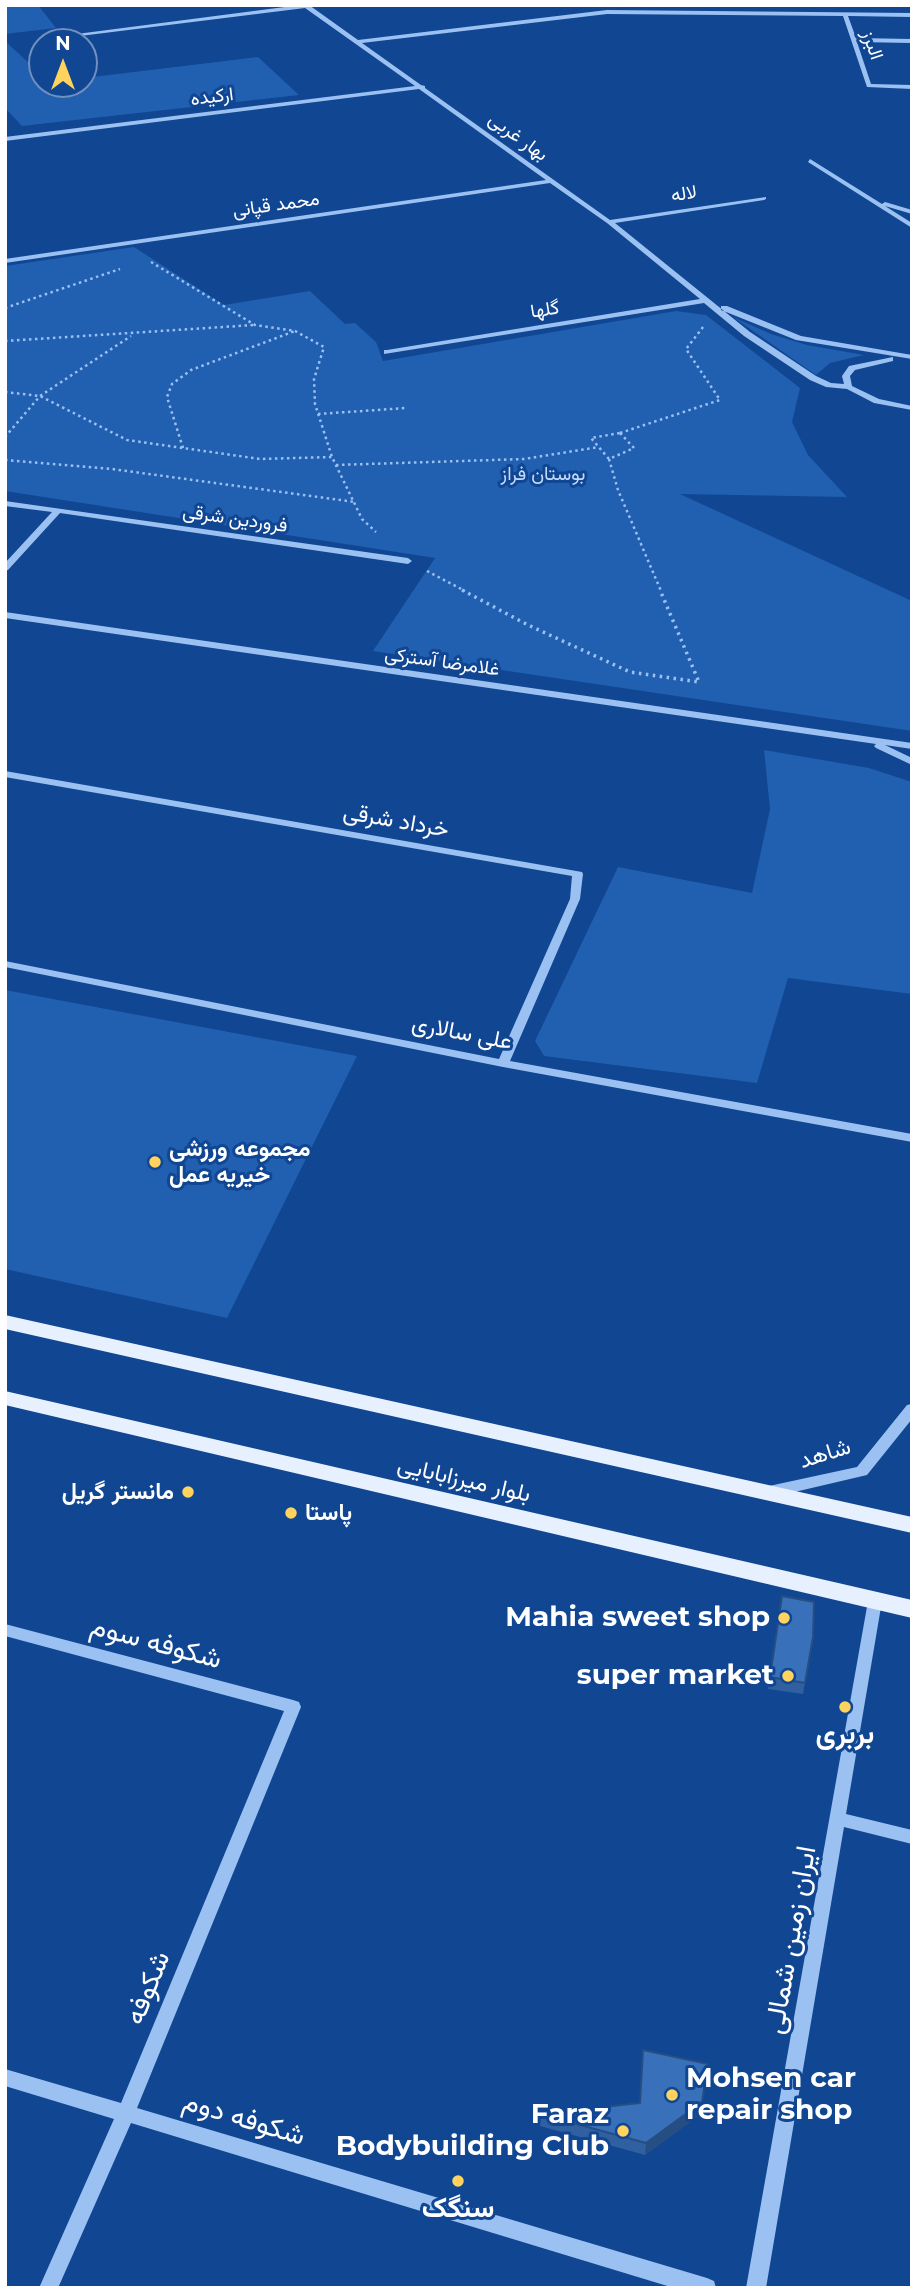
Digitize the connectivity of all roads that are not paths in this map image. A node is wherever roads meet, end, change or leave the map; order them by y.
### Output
1 (306, 6) edge
2 (845, 14) junction
3 (912, 15) edge
4 (98, 32) edge
5 (854, 40) junction
6 (912, 41) edge
7 (359, 42) junction
8 (423, 86) junction
9 (912, 87) edge
10 (5, 139) edge
11 (810, 161) dead end
12 (551, 181) junction
13 (764, 198) dead end
14 (873, 201) junction
15 (912, 212) edge
16 (609, 222) junction
17 (912, 226) edge
18 (5, 261) edge
19 (707, 300) junction
20 (387, 352) dead end
21 (912, 358) edge
22 (849, 387) junction
23 (912, 408) edge
24 (5, 503) edge
25 (58, 511) junction
26 (408, 561) road end
27 (5, 568) edge
28 (5, 615) edge
29 (873, 743) junction
30 (912, 746) edge
31 (912, 762) edge
32 (5, 774) edge
33 (5, 964) edge
34 (503, 1063) junction
35 (912, 1138) edge
36 (5, 1322) edge
37 (5, 1398) edge
38 (912, 1409) edge
39 (767, 1492) junction
40 (912, 1525) edge
41 (875, 1601) junction
42 (912, 1609) edge
43 (5, 1630) edge
44 (293, 1707) joint
45 (839, 1819) junction
46 (912, 1837) edge
47 (5, 2077) edge
48 (126, 2113) junction
49 (48, 2288) edge
50 (707, 2288) edge
51 (757, 2288) edge

1 - 4 street
1 - 7 street, بهار غربی
2 - 3 street
2 - 5 street, البرز
2 - 7 street
5 - 6 street
5 - 9 street, البرز
7 - 8 street, بهار غربی
8 - 10 street, ارکیده
8 - 12 street, بهار غربی
11 - 14 street
12 - 16 street, بهار غربی
12 - 18 street, محمد قپانی
13 - 16 street, لاله
14 - 15 street
14 - 17 street
16 - 19 street, بهار غربی
19 - 20 street, گلها
19 - 21 street
19 - 22 street
21 - 22 street
22 - 23 street
24 - 25 street, فروردین شرقی
25 - 26 street, فروردین شرقی
25 - 27 street
28 - 29 street, غلامرضا آسترکی
29 - 30 street, غلامرضا آسترکی
29 - 31 street
32 - 34 street, خرداد شرقی
33 - 34 street, علی سالاری
34 - 35 street, علی سالاری
36 - 39 main road
37 - 41 main road, بلوار میرزابابایی
38 - 39 street, شاهد
39 - 40 main road
41 - 42 main road, بلوار میرزابابایی
41 - 45 street, ایران زمین شمالی
43 - 44 street, شکوفه سوم
44 - 48 street, شکوفه
45 - 46 street
45 - 51 street, ایران زمین شمالی
47 - 48 street, شکوفه دوم
48 - 49 street, شکوفه
48 - 50 street, شکوفه دوم

